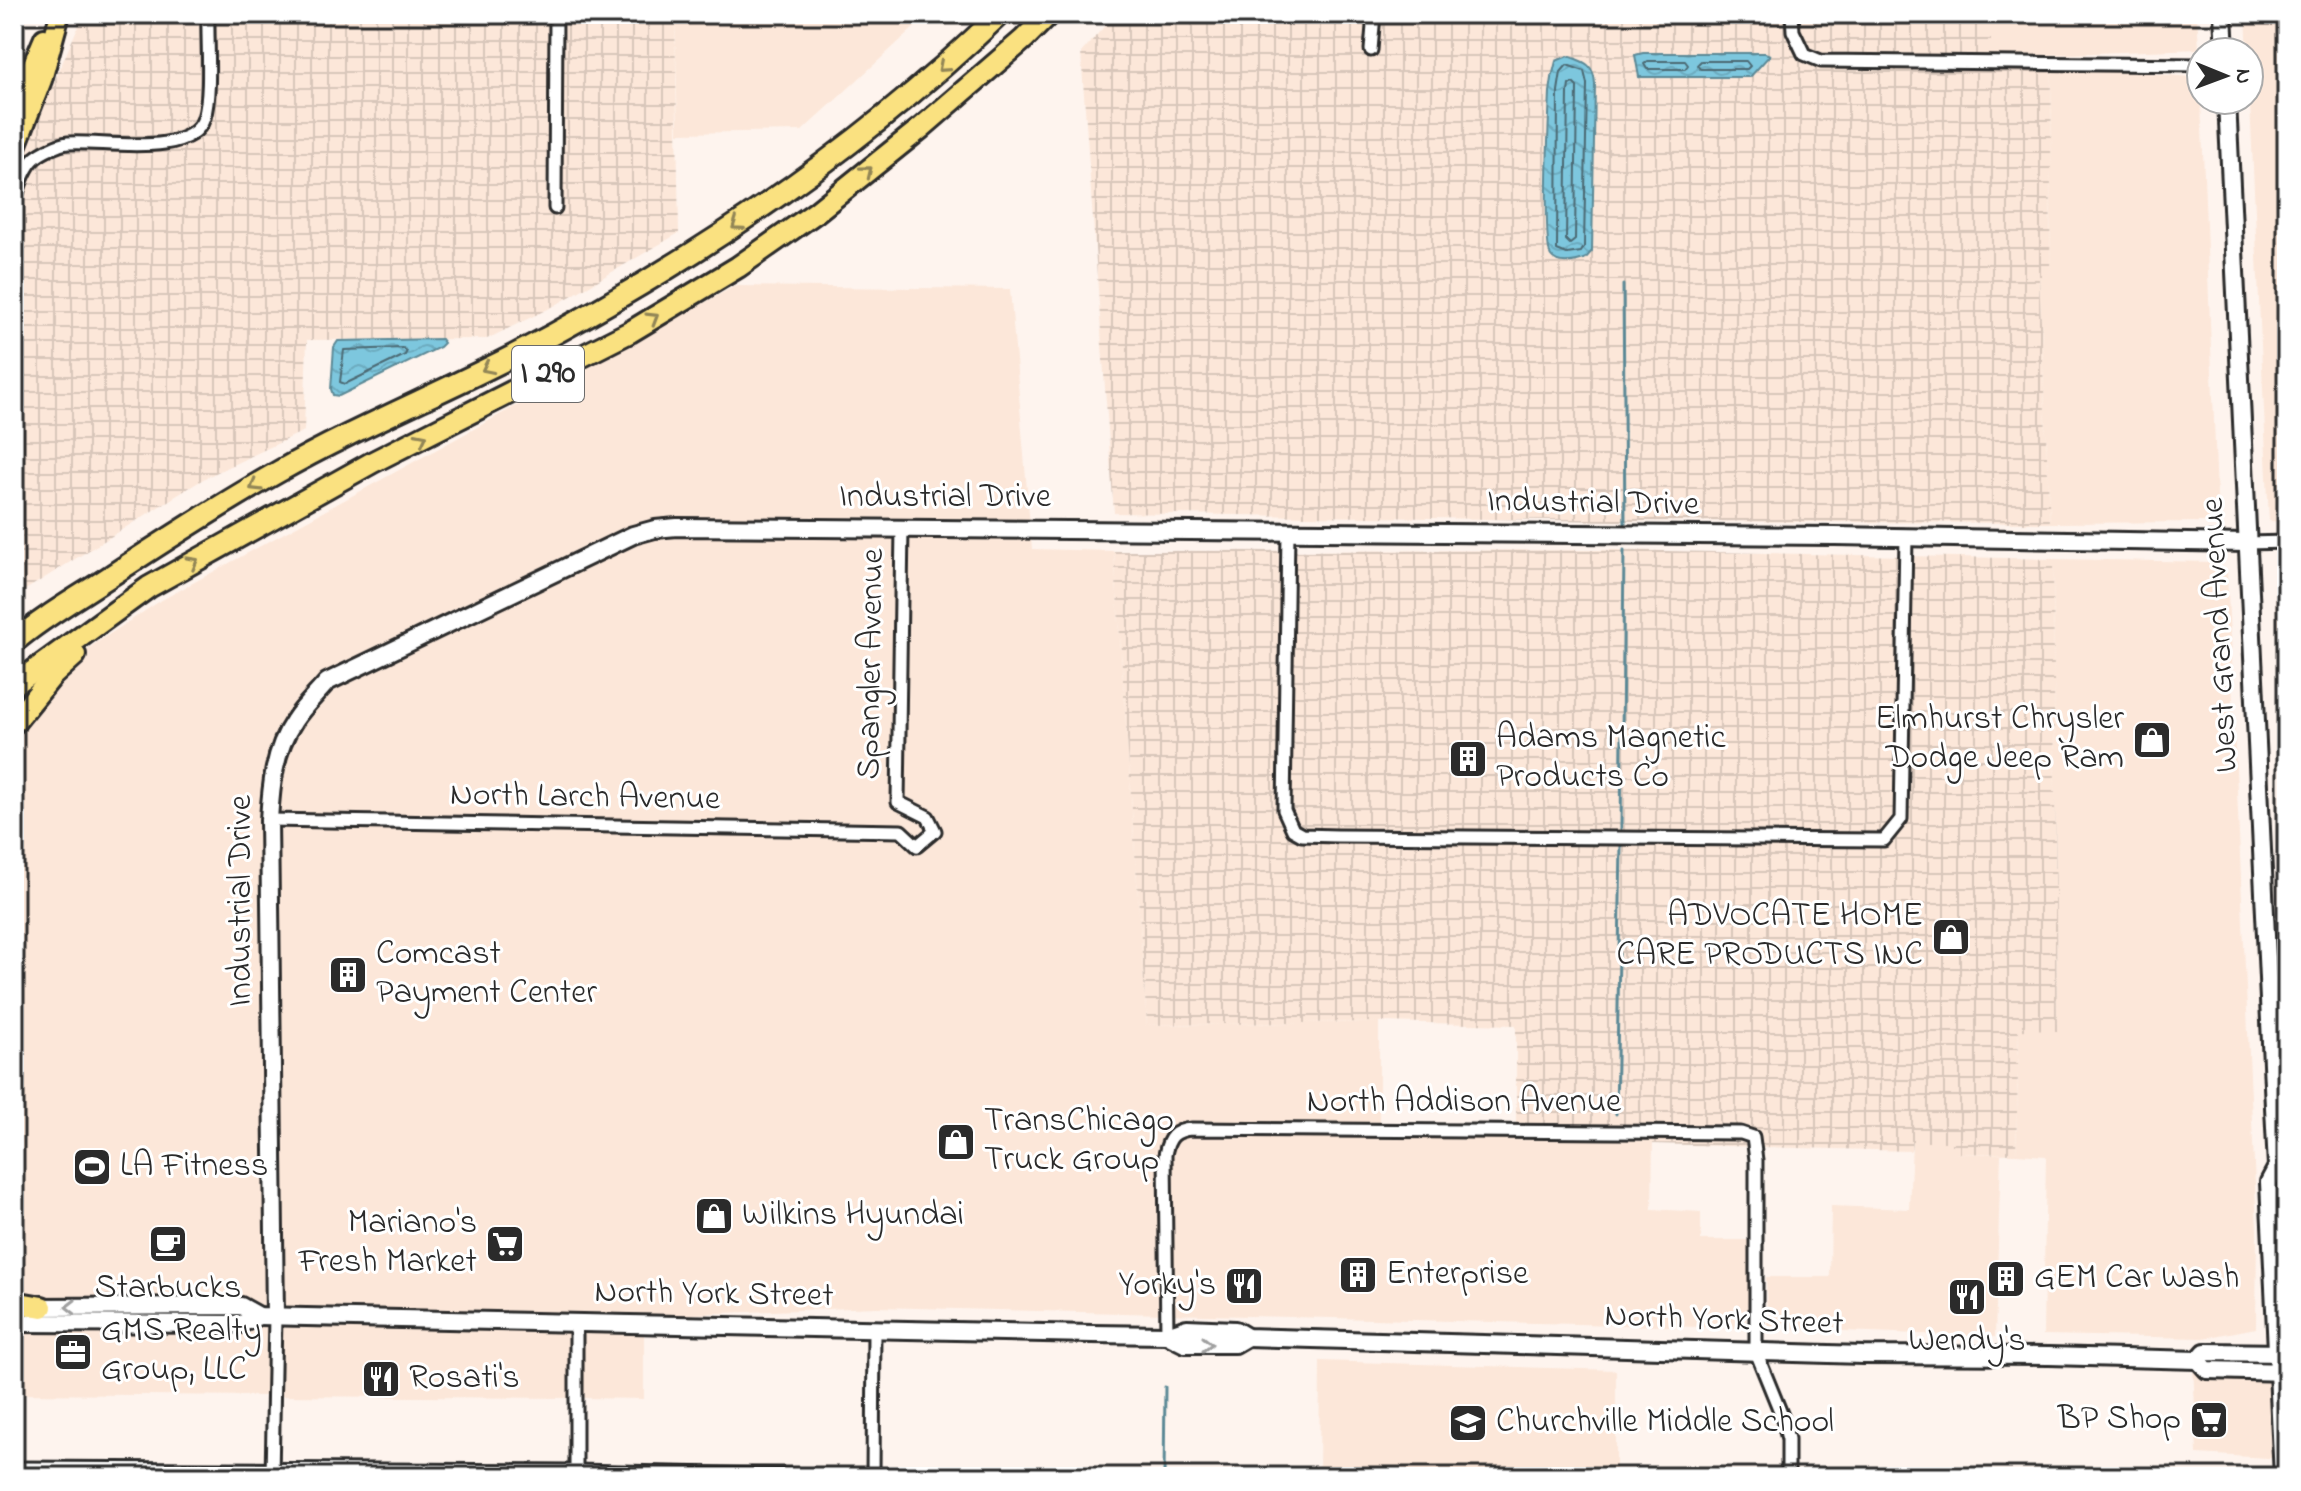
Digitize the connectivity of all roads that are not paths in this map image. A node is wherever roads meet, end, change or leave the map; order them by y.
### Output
1 (58, 14) edge
2 (208, 14) edge
3 (556, 14) edge
4 (1000, 14) edge
5 (1049, 14) edge
6 (1374, 14) edge
7 (1792, 14) edge
8 (2223, 14) edge
9 (2224, 36) edge
10 (1371, 50) dead end
11 (2185, 65) edge
12 (14, 108) edge
13 (2228, 116) edge
14 (14, 152) edge
15 (14, 202) edge
16 (555, 208) dead end
17 (902, 528) junction
18 (1288, 532) junction
19 (1906, 537) junction
20 (2287, 542) edge
21 (2247, 543) junction
22 (149, 587) junction
23 (14, 642) edge
24 (14, 685) edge
25 (14, 723) edge
26 (269, 820) junction
27 (901, 831) joint
28 (2277, 1167) junction
29 (2287, 1181) edge
30 (14, 1304) edge
31 (42, 1307) joint
32 (267, 1316) junction
33 (576, 1322) junction
34 (14, 1323) edge
35 (874, 1329) junction
36 (1167, 1335) junction
37 (1756, 1352) junction
38 (2282, 1353) edge
39 (2198, 1360) junction
40 (2282, 1372) edge
41 (14, 1468) edge
42 (272, 1473) edge
43 (576, 1474) edge
44 (862, 1477) edge
45 (873, 1477) edge
46 (1788, 1477) edge
47 (2283, 1477) edge

1 - 12 main road
1 - 14 main road
2 - 15 street
3 - 16 street
4 -> 23 highway, I 290
22 -> 5 highway, I 290
6 - 10 street
7 - 11 street
8 - 9 main road
13 - 21 main road, West Grand Avenue
17 - 18 main road, Industrial Drive
17 - 26 main road, Industrial Drive
17 - 27 street, Spangler Avenue
18 - 19 main road, Industrial Drive
18 - 19 street
19 - 21 main road, Industrial Drive
20 - 21 street
21 - 28 main road, West Grand Avenue
22 - 24 highway, I 290
22 - 25 highway
26 - 27 street, North Larch Avenue
26 - 32 main road, Industrial Drive
28 - 29 main road
28 - 38 main road, West Grand Avenue
30 - 31 highway
32 -> 31 main road, North York Street
32 - 33 main road, North York Street
32 - 34 main road, North York Street
32 - 42 street
33 - 35 main road, North York Street
33 - 43 street
35 - 36 main road, North York Street
35 - 45 street
36 - 37 main road, North York Street
36 - 37 street, North Addison Avenue
37 - 39 main road, North York Street
37 - 46 street
38 - 39 main road, North York Street
38 - 40 main road, West Grand Avenue
39 - 40 main road, North York Street
40 - 47 main road, West Grand Avenue
41 - 42 street
42 - 43 street
43 - 44 street

